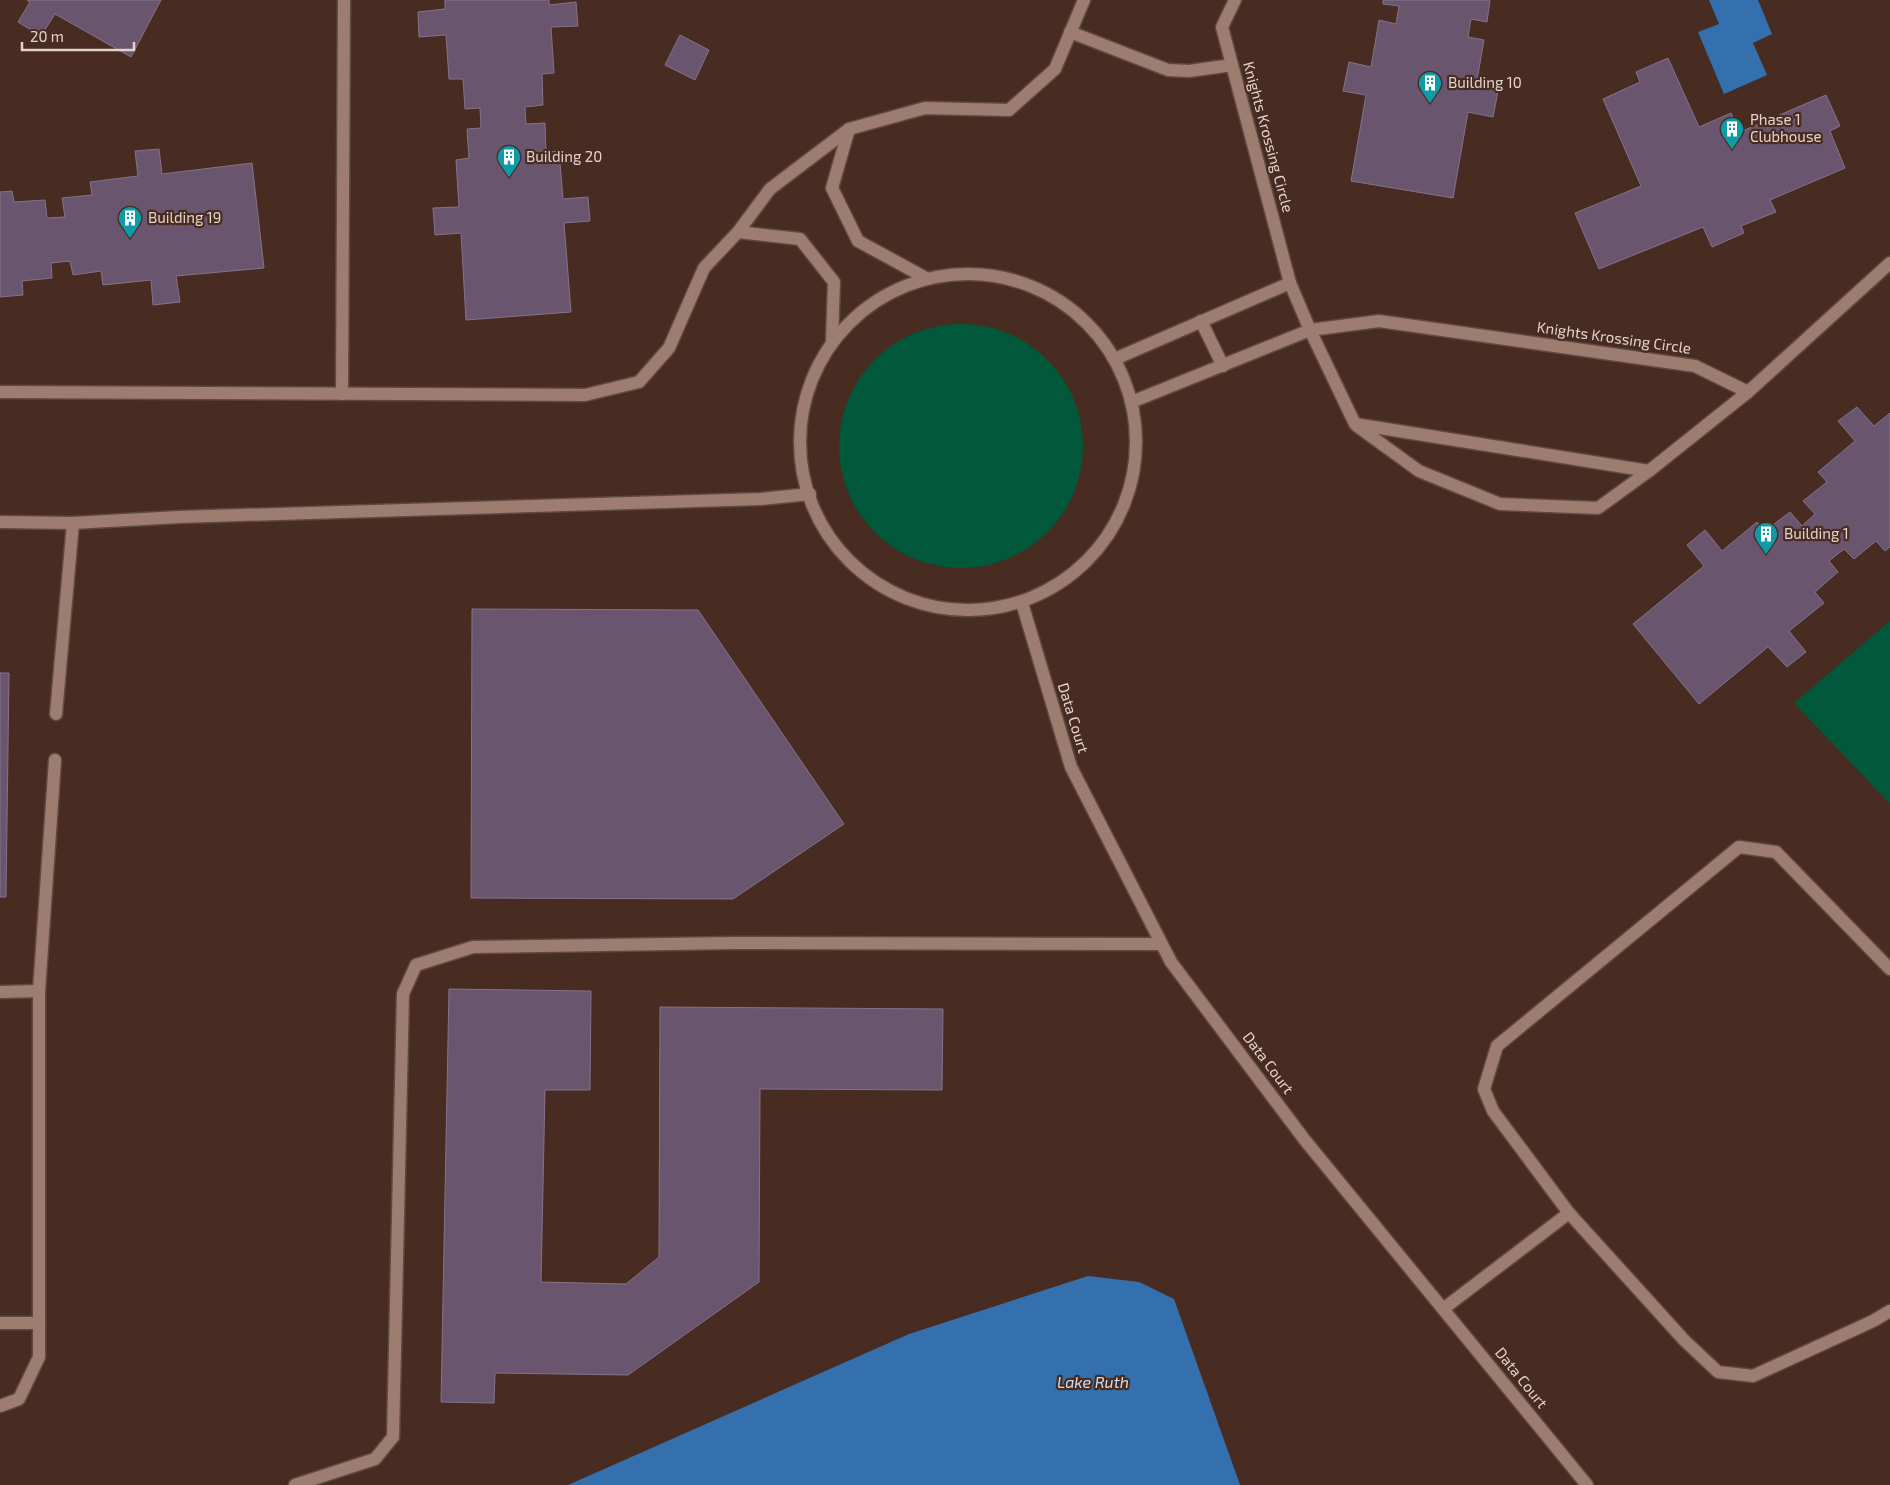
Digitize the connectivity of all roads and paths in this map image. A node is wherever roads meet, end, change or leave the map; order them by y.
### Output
1 (344, 0) edge
2 (1084, 0) edge
3 (1235, 0) edge
4 (1070, 32) junction
5 (1232, 65) junction
6 (849, 129) junction
7 (738, 232) junction
8 (1890, 263) edge
9 (926, 278) junction
10 (1290, 283) junction
11 (1201, 321) junction
12 (1310, 330) junction
13 (832, 341) junction
14 (1116, 358) junction
15 (1223, 366) junction
16 (0, 392) edge
17 (1748, 392) junction
18 (342, 394) junction
19 (1134, 401) junction
20 (1355, 424) junction
21 (1649, 471) junction
22 (810, 494) junction
23 (0, 522) edge
24 (73, 523) junction
25 (1022, 603) junction
26 (56, 714) dead end
27 (55, 760) dead end
28 (1161, 944) junction
29 (1890, 969) edge
30 (0, 992) edge
31 (39, 992) junction
32 (1569, 1212) junction
33 (1443, 1309) junction
34 (1890, 1311) edge
35 (0, 1323) edge
36 (39, 1323) junction
37 (0, 1406) edge
38 (295, 1485) edge
39 (1587, 1485) edge

1 - 18 street
2 - 4 street
3 - 5 street, Knights Krossing Circle
4 - 5 street
4 - 6 street
5 - 10 street, Knights Krossing Circle
6 - 7 street
6 - 9 street
7 - 13 street
7 - 18 street
8 - 17 street
9 - 13 street
9 - 14 street
10 - 11 street
10 - 12 street, Knights Krossing Circle
11 - 14 street
11 - 15 street
12 - 15 street, Knights Krossing Circle
12 - 17 street, Knights Krossing Circle
12 - 20 street
13 - 22 street
14 - 19 street
15 - 19 street, Knights Krossing Circle
16 - 18 street
17 - 21 street
19 - 25 street
20 - 21 street
20 - 21 street
22 - 24 street
22 - 25 street
23 - 24 street
24 - 26 street
25 - 28 street, Data Court
27 - 31 street
28 - 33 street, Data Court
28 - 38 street
29 - 32 street
30 - 31 street
31 - 36 street
32 - 33 street
32 - 34 street
33 - 39 street, Data Court
35 - 36 street
36 - 37 street

